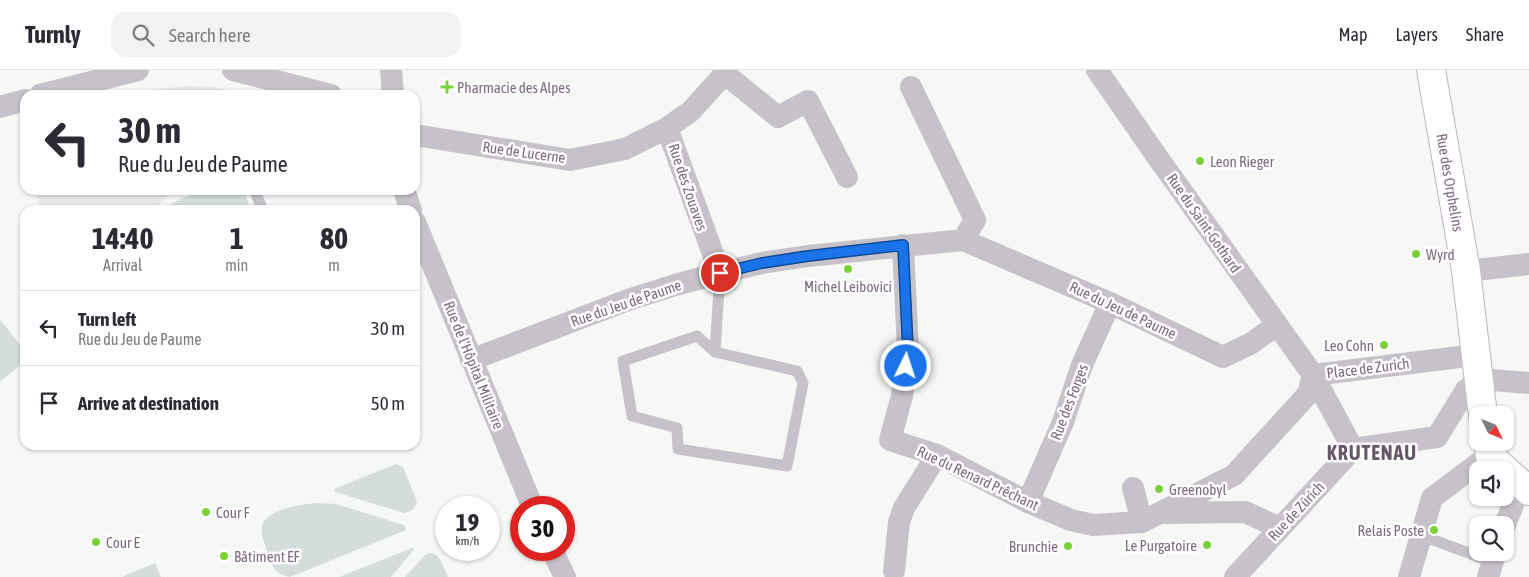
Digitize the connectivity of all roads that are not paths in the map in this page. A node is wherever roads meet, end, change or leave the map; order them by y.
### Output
1 (138, 70) edge
2 (233, 70) edge
3 (391, 70) edge
4 (1097, 70) edge
5 (1431, 70) edge
6 (726, 72) edge
7 (50, 85) edge
8 (911, 87) dead end
9 (311, 90) edge
10 (393, 90) edge
11 (20, 101) edge
12 (0, 107) edge
13 (667, 128) junction
14 (420, 136) edge
15 (847, 177) dead end
16 (420, 234) edge
17 (964, 240) junction
18 (903, 245) junction
19 (1529, 264) edge
20 (1466, 271) junction
21 (720, 273) junction
22 (1110, 303) junction
23 (1277, 326) junction
24 (715, 352) junction
25 (472, 360) junction
26 (1477, 367) junction
27 (1313, 375) junction
28 (1529, 383) edge
29 (1482, 406) edge
30 (1353, 450) junction
31 (1488, 451) edge
32 (1491, 451) edge
33 (937, 455) junction
34 (1133, 488) dead end
35 (1525, 488) edge
36 (528, 496) edge
37 (1028, 502) junction
38 (1510, 516) edge
39 (1151, 517) junction
40 (1280, 528) junction
41 (1420, 535) junction
42 (557, 561) edge
43 (1492, 564) edge
44 (894, 571) dead end
45 (564, 577) edge
46 (1235, 577) edge
47 (1409, 577) edge

1 - 7 street
2 - 9 street
3 - 10 street
4 - 23 street, Rue du Saint-Gothard
5 - 20 street, Rue des Orphelins
6 - 13 street, Rue de Lucerne
6 - 15 street, Rue de Lucerne
8 - 17 street
11 - 12 street
13 - 14 street, Rue de Lucerne
13 - 21 street, Rue des Zouaves
16 - 25 street, Rue de l'Hôpital Militaire
17 - 18 street, Rue du Jeu de Paume
17 - 22 street, Rue du Jeu de Paume
18 - 21 street, Rue du Jeu de Paume
18 - 33 street, Rue du Renard Prêchant
19 - 20 street
20 - 26 street, Rue des Orphelins
21 - 24 lane
21 - 25 street, Rue du Jeu de Paume
22 - 23 street, Rue du Jeu de Paume
22 - 37 street, Rue des Forges
23 - 27 street, Rue du Saint-Gothard
24 - 24 lane
25 - 36 street, Rue de l'Hôpital Militaire
26 - 27 street, Place de Zurich
26 - 28 street, Place de Zurich
26 - 29 street, Rue des Orphelins
26 - 30 street
27 - 30 street, Place de Zurich
27 - 39 street, Rue du Renard Prêchant
30 - 40 street, Rue de Zürich
31 - 41 street
32 - 35 street
33 - 37 street, Rue du Renard Prêchant
33 - 44 street
34 - 39 street
35 - 38 street
37 - 39 street, Rue du Renard Prêchant
39 - 40 street
40 - 46 street, Rue de Zürich
41 - 43 lane
41 - 47 street
42 - 45 street

